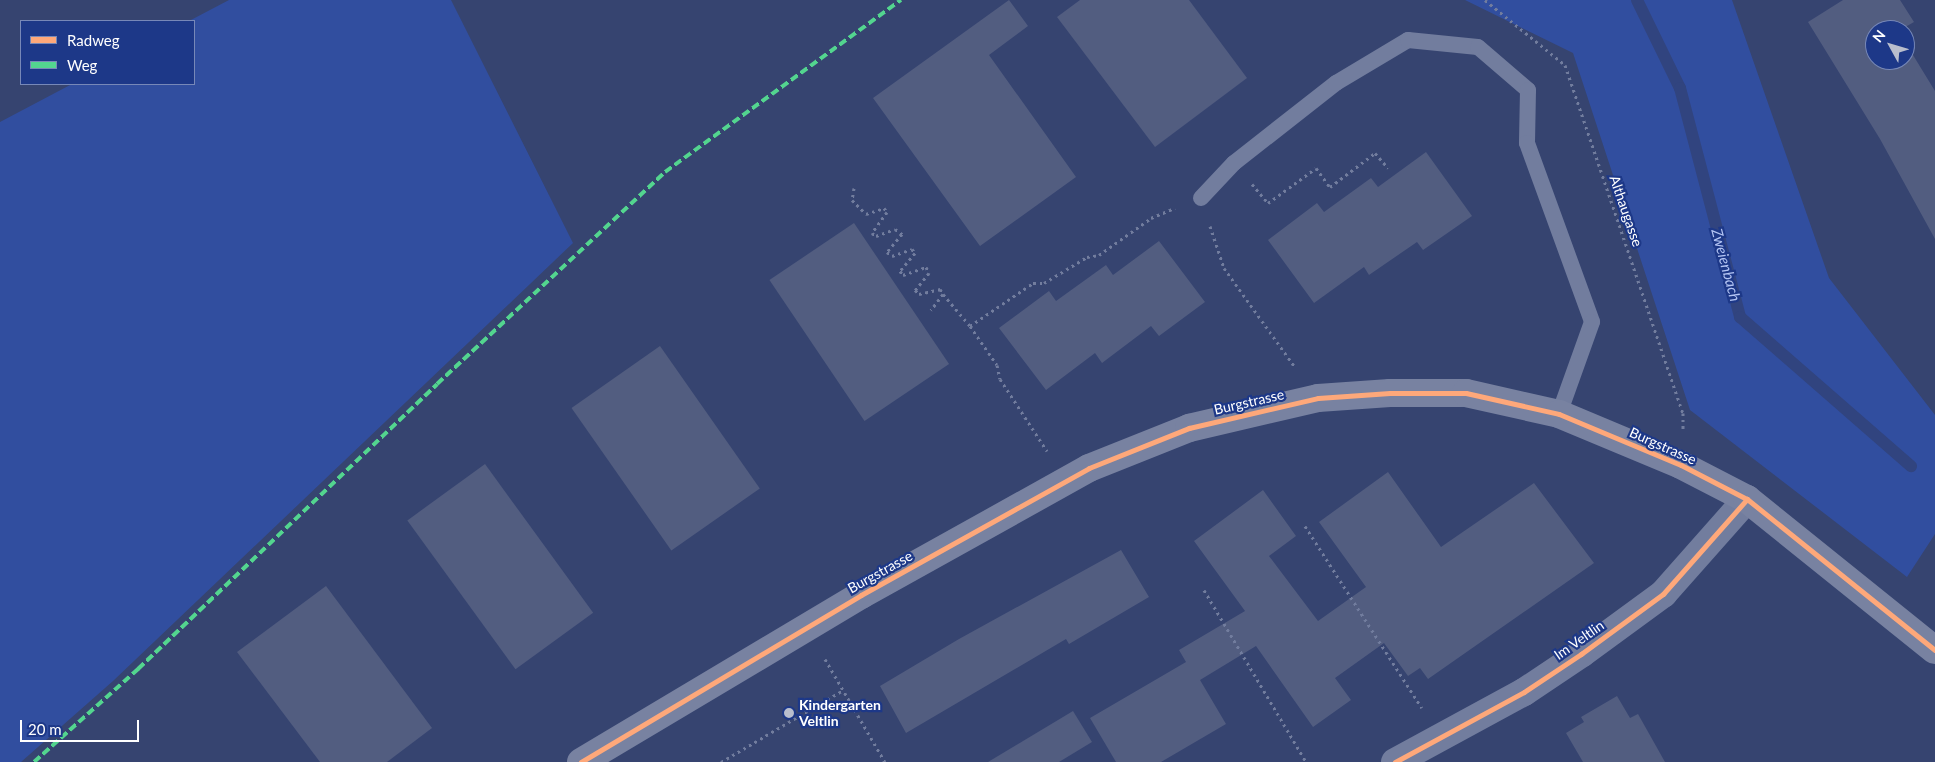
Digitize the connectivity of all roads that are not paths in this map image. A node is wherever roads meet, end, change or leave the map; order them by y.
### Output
1 (1200, 198) road end
2 (1558, 414) junction
3 (1747, 499) junction
4 (1935, 650) edge
5 (581, 762) edge
6 (1395, 762) edge

1 - 2 lane
2 - 3 street, Burgstrasse
2 - 5 street, Burgstrasse
3 - 4 street, Burgstrasse
3 - 6 street, Im Veltlin

